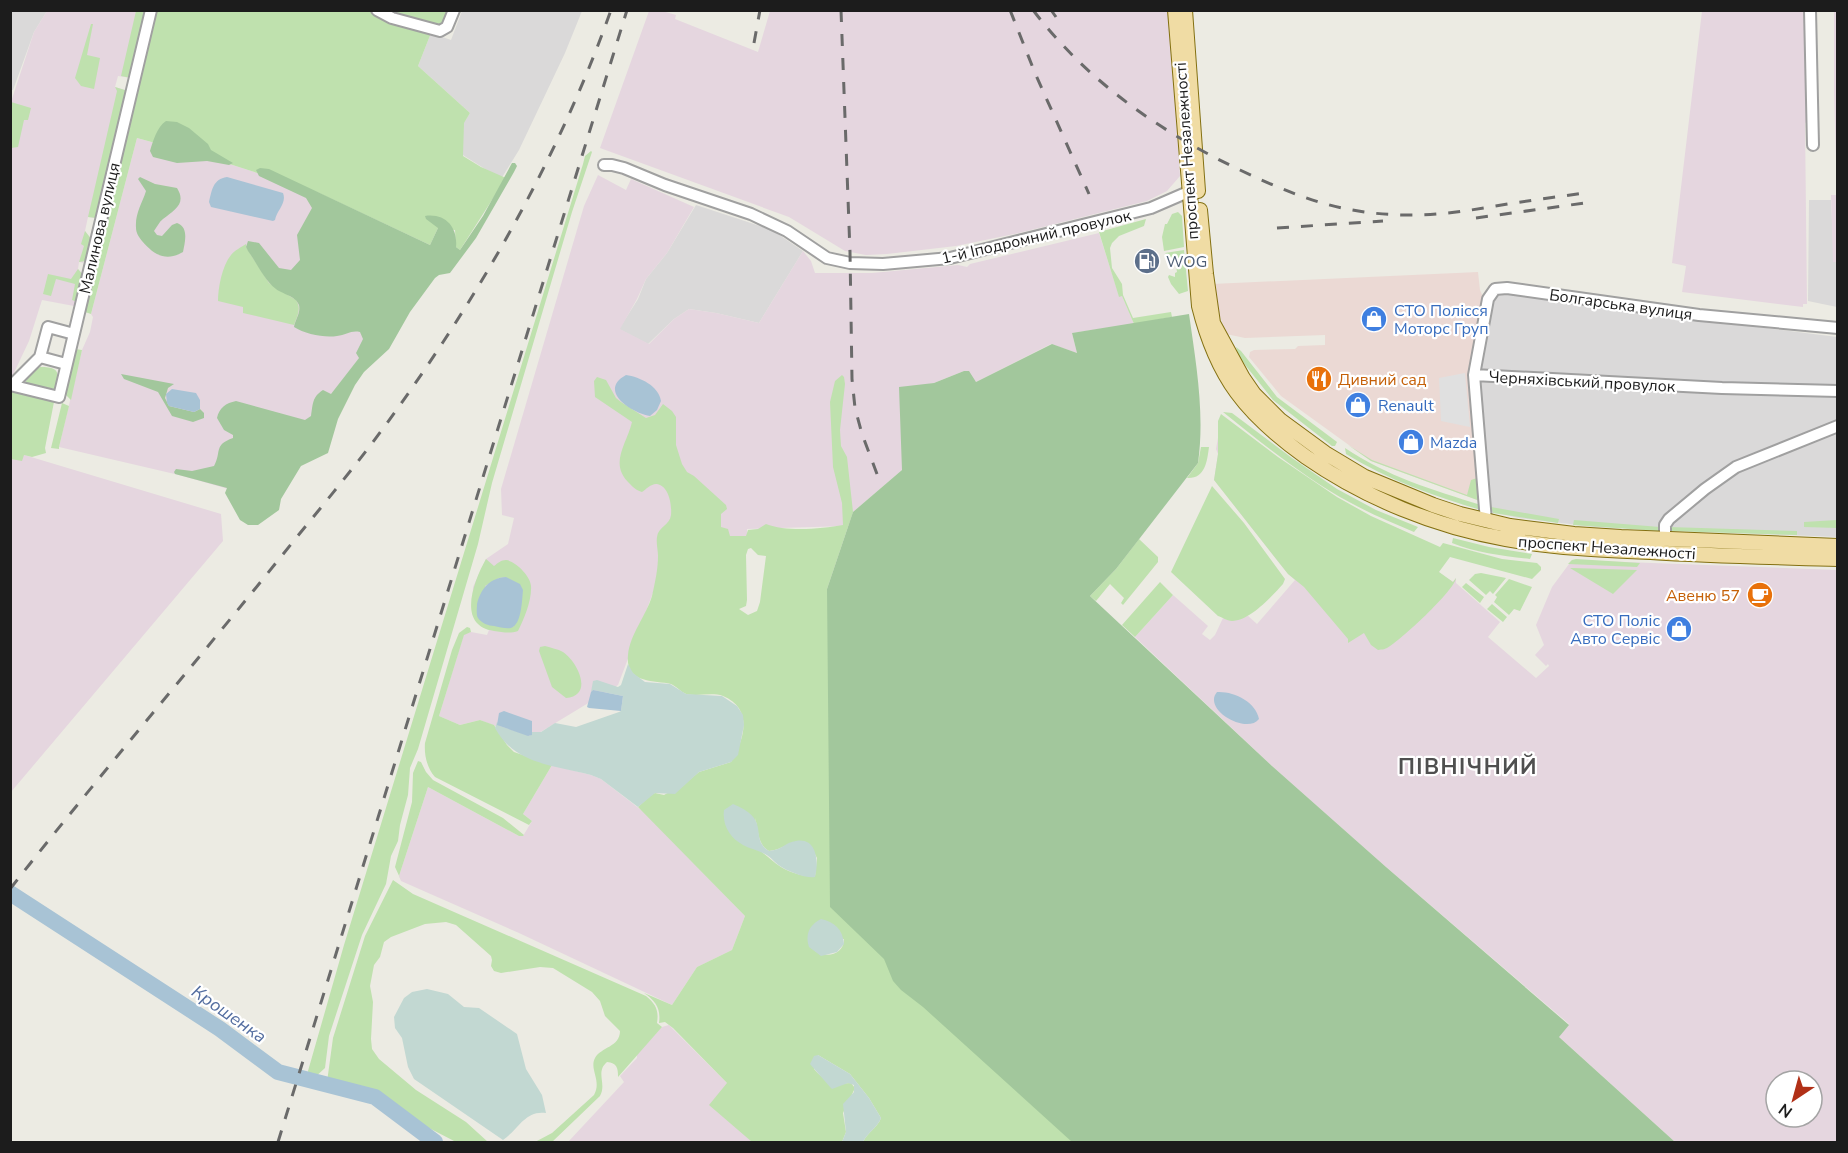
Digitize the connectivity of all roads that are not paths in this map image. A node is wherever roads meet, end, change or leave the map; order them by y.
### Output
1 (151, 10) edge
2 (377, 10) edge
3 (454, 10) edge
4 (1175, 10) edge
5 (1185, 10) edge
6 (1810, 10) edge
7 (1813, 145) dead end
8 (604, 165) dead end
9 (1193, 189) junction
10 (1838, 328) edge
11 (74, 334) junction
12 (40, 357) junction
13 (66, 363) junction
14 (1474, 375) junction
15 (11, 385) edge
16 (1838, 391) edge
17 (1838, 426) edge
18 (1486, 521) junction
19 (1665, 540) junction
20 (1838, 546) edge
21 (1838, 559) edge

1 - 11 street, Малинова вулиця
2 - 3 street
4 - 9 main road, проспект Незалежності
5 - 9 main road, проспект Незалежності
6 - 7 street
8 - 9 street, 1-й Іподромний провулок
9 - 18 main road, проспект Незалежності
9 - 21 main road, проспект Незалежності
10 - 14 street, Болгарська вулиця
11 - 12 street
11 - 13 street, Малинова вулиця
12 - 13 street
12 - 15 street
13 - 15 street, Малинова вулиця
14 - 16 street, Черняхівський провулок
14 - 18 street, Черняхівський провулок
17 - 19 street
18 - 19 main road, проспект Незалежності
19 - 20 main road, проспект Незалежності

